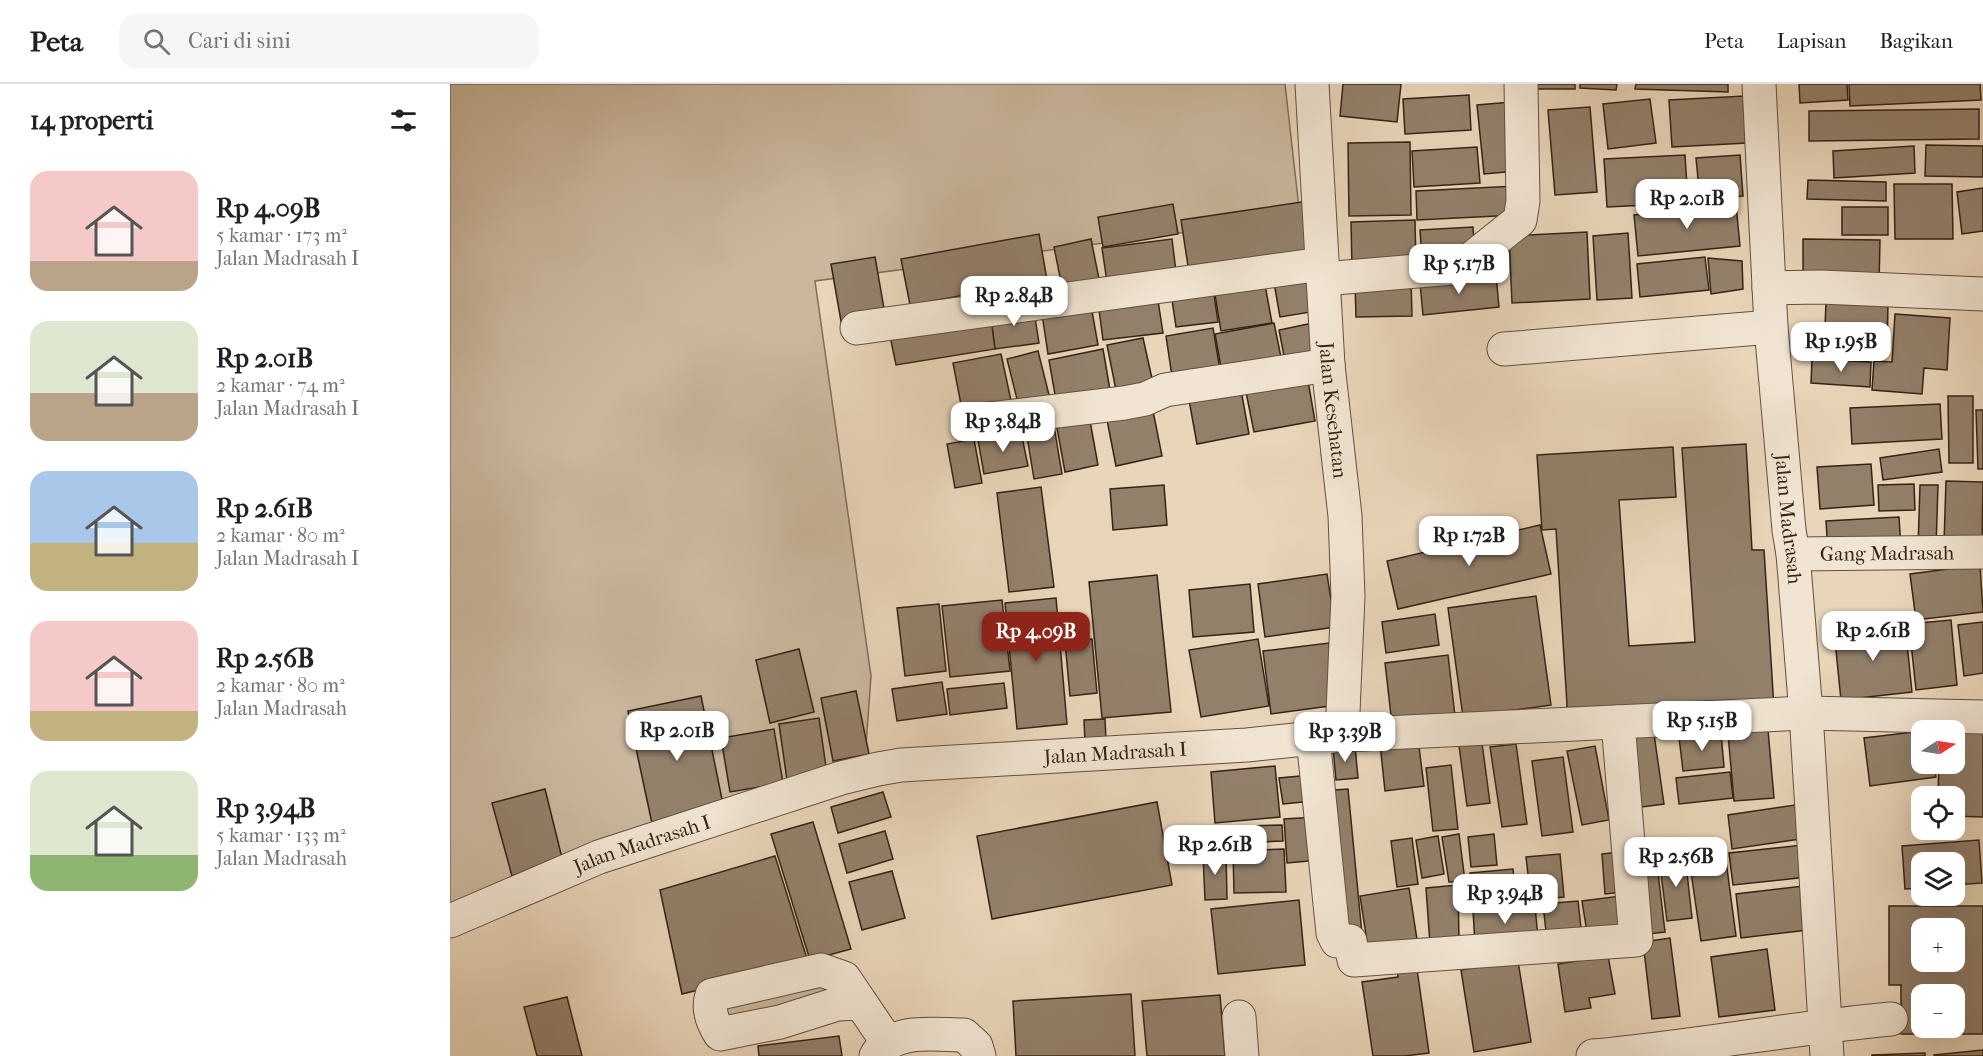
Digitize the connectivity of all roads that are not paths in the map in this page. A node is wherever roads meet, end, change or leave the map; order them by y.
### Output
1 (1312, 84) edge
2 (1521, 84) edge
3 (1759, 84) edge
4 (1322, 272) junction
5 (1769, 288) junction
6 (1983, 294) edge
7 (1771, 327) junction
8 (857, 328) dead end
9 (1503, 349) dead end
10 (1328, 365) junction
11 (972, 421) dead end
12 (1983, 552) edge
13 (1793, 554) junction
14 (1806, 713) junction
15 (1983, 717) edge
16 (1618, 722) junction
17 (1328, 736) junction
18 (450, 921) edge
19 (861, 1003) dead end
20 (1239, 1017) dead end
21 (1891, 1019) dead end
22 (1825, 1041) edge
23 (882, 1049) edge
24 (979, 1056) edge
25 (1242, 1056) edge
26 (1593, 1056) edge

1 - 4 street, Jalan Kesehatan
2 - 4 street
3 - 5 street, Jalan Madrasah
4 - 8 street
4 - 10 street, Jalan Kesehatan
5 - 6 street
5 - 7 street, Jalan Madrasah
7 - 9 street
7 - 13 street, Jalan Madrasah
10 - 11 street
10 - 17 street, Jalan Kesehatan
12 - 13 street, Gang Madrasah
13 - 14 street, Jalan Madrasah
14 - 15 street, Jalan Madrasah I
14 - 16 street, Jalan Madrasah I
14 - 22 street, Jalan Madrasah
16 - 17 street, Jalan Madrasah I
16 - 17 street, Jalan Kesehatan
17 - 18 street, Jalan Madrasah I
19 - 23 street
20 - 25 street
21 - 22 street
22 - 26 street
23 - 24 street

